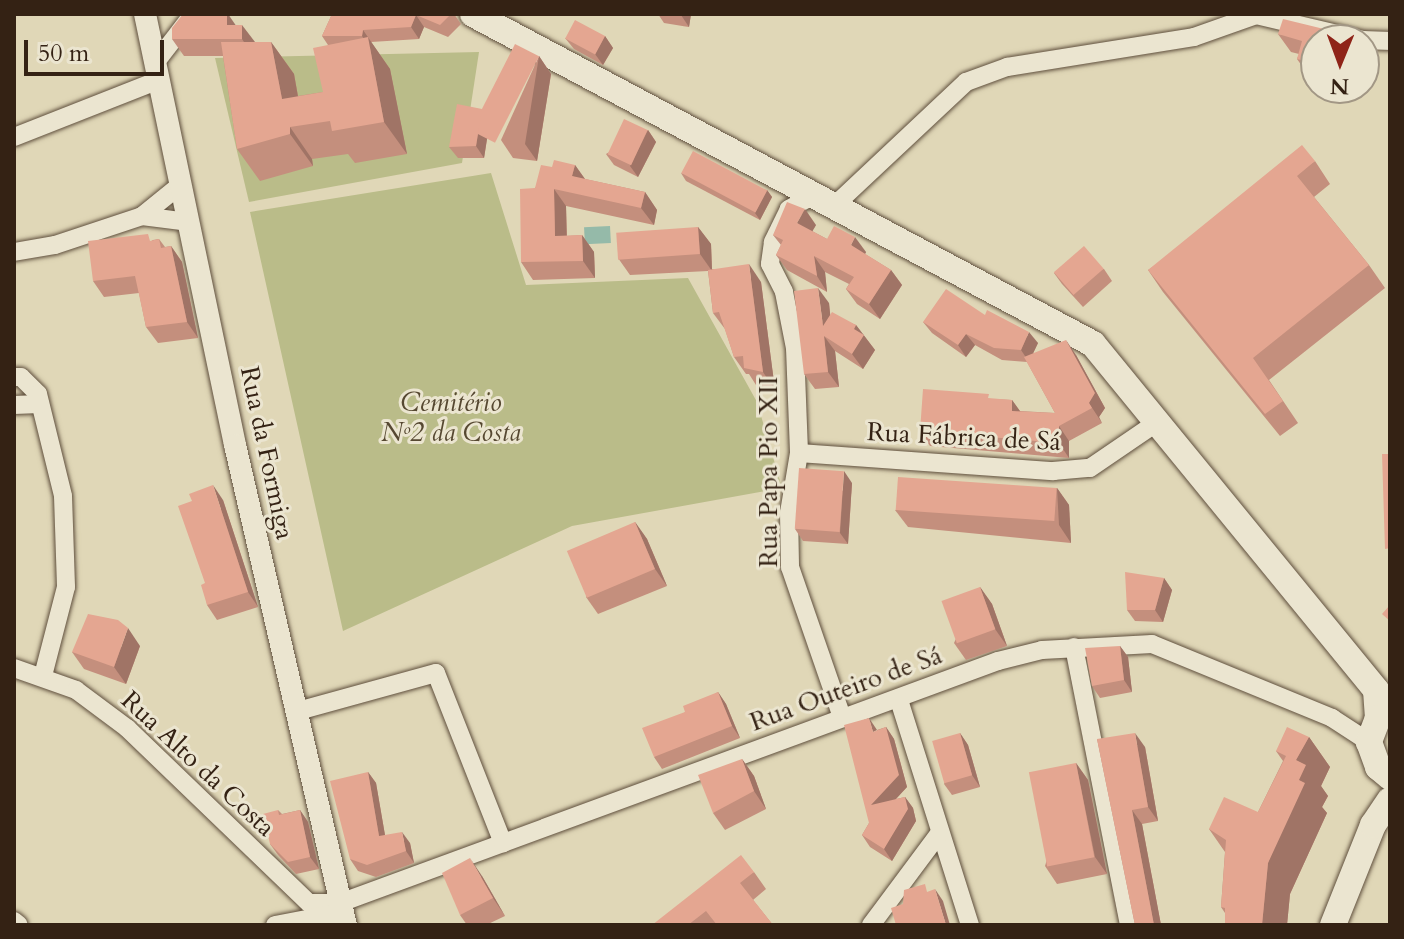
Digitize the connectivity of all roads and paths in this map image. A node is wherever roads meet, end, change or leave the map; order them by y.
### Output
1 (145, 14) edge
2 (193, 14) edge
3 (473, 14) edge
4 (1300, 25) edge
5 (157, 71) junction
6 (14, 137) edge
7 (179, 186) junction
8 (824, 201) junction
9 (142, 216) junction
10 (188, 222) junction
11 (14, 252) edge
12 (14, 377) edge
13 (40, 404) junction
14 (14, 405) edge
15 (1159, 421) junction
16 (799, 453) junction
17 (1074, 647) junction
18 (14, 668) edge
19 (43, 676) junction
20 (899, 700) junction
21 (298, 711) junction
22 (842, 717) junction
23 (1378, 717) edge
24 (1390, 777) edge
25 (1390, 800) edge
26 (1373, 825) junction
27 (938, 835) junction
28 (503, 843) junction
29 (343, 913) edge
30 (14, 921) edge
31 (19, 925) edge
32 (275, 925) edge
33 (871, 925) edge
34 (970, 925) edge
35 (1129, 925) edge
36 (1333, 925) edge

1 - 5 street, Rua da Formiga
2 - 5 street
3 - 8 main road
4 - 8 street, Rua Papa Pio XII
5 - 6 street
5 - 7 street, Rua da Formiga
7 - 9 street
7 - 10 street, Rua da Formiga
8 - 15 main road
8 - 16 street, Rua Papa Pio XII
9 - 10 street
9 - 11 street
10 - 21 street, Rua da Formiga
12 - 13 street
13 - 14 street
13 - 19 street
15 - 16 street, Rua Fábrica de Sá
15 - 23 main road
16 - 22 street, Rua Papa Pio XII
17 - 20 street, Rua Outeiro de Sá
17 - 23 street, Rua Outeiro de Sá
17 - 35 street
18 - 19 street, Rua Alto da Costa
19 - 29 street, Rua Alto da Costa
20 - 22 street, Rua Outeiro de Sá
20 - 27 street
21 - 28 street
21 - 29 street, Rua da Formiga
22 - 28 street, Rua Outeiro de Sá
23 - 24 main road
23 - 26 main road
25 - 26 main road
26 - 36 main road
27 - 33 street
27 - 34 street
28 - 29 street, Rua Outeiro de Sá
29 - 32 street, Rua Outeiro de Sá
30 - 31 street

